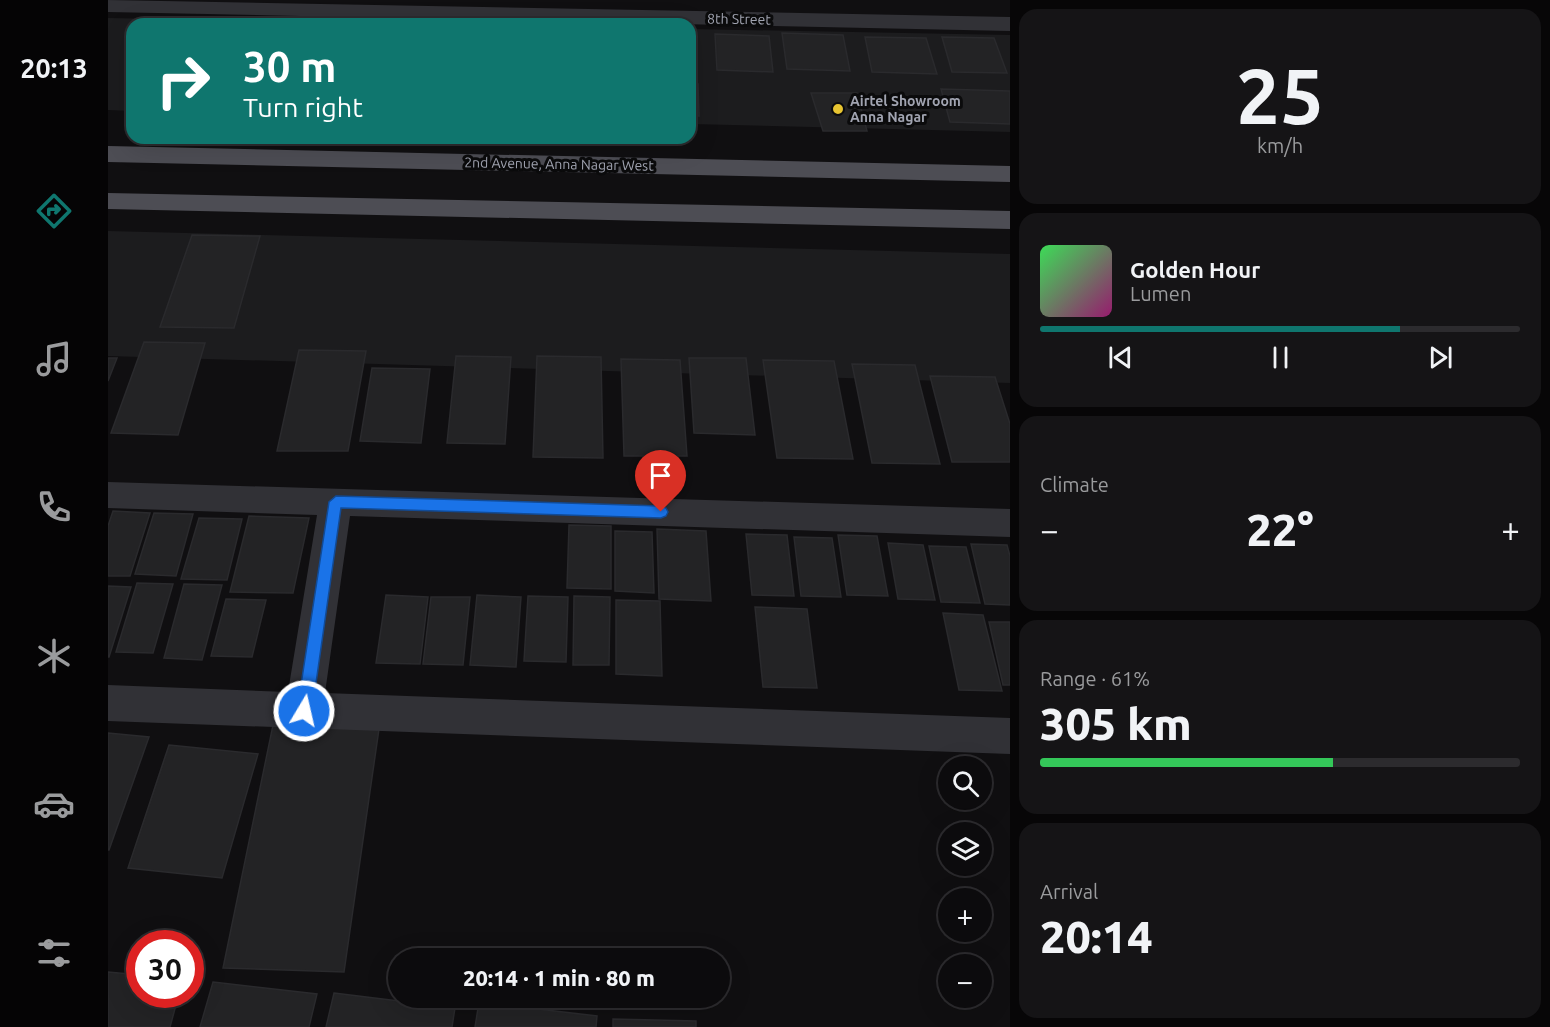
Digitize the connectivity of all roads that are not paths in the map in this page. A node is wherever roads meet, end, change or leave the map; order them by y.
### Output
1 (108, 6) edge
2 (1010, 24) edge
3 (108, 154) edge
4 (1010, 174) edge
5 (108, 201) edge
6 (1010, 220) edge
7 (108, 495) edge
8 (336, 502) junction
9 (1010, 523) edge
10 (108, 703) edge
11 (304, 711) junction
12 (1010, 736) edge

1 - 2 street, 8th Street
3 - 4 main road, 2nd Avenue, Anna Nagar West
5 - 6 main road
7 - 8 street
8 - 9 street
8 - 11 street
10 - 11 street
11 - 12 street

